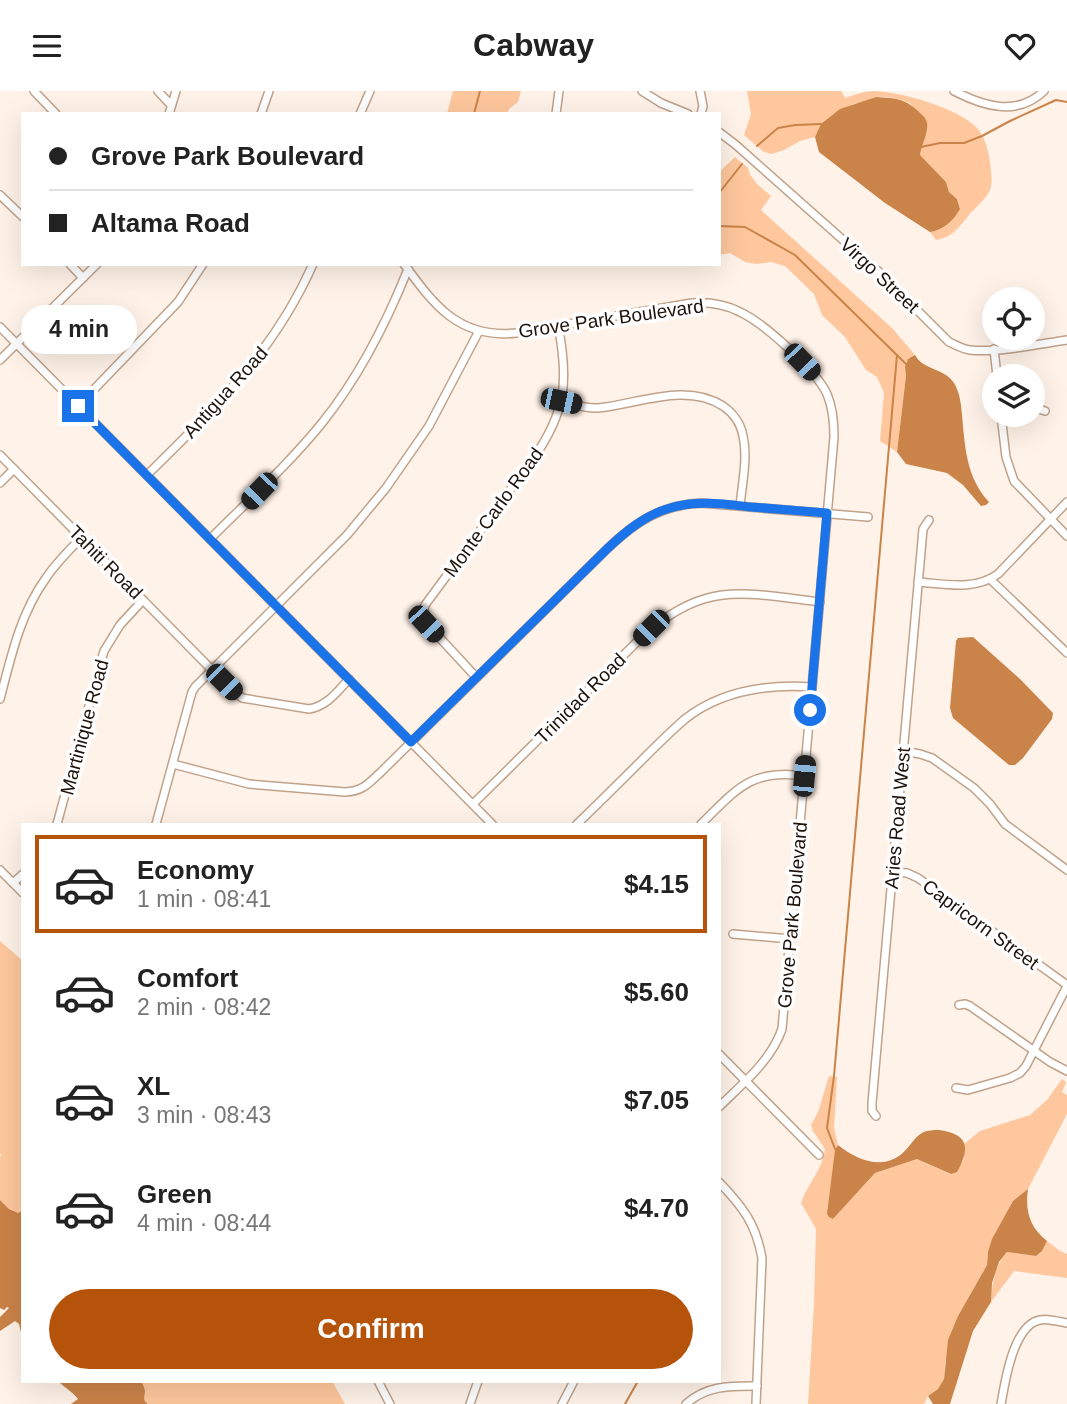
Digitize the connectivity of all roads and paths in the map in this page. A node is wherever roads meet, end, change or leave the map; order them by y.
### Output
1 (34, 91) edge
2 (158, 91) edge
3 (176, 91) edge
4 (270, 91) edge
5 (370, 91) edge
6 (559, 91) edge
7 (700, 91) edge
8 (954, 91) edge
9 (1044, 91) edge
10 (640, 93) edge
11 (171, 105) junction
12 (55, 112) edge
13 (169, 112) edge
14 (262, 112) edge
15 (361, 112) edge
16 (556, 112) edge
17 (683, 112) edge
18 (702, 112) edge
19 (721, 134) edge
20 (0, 195) edge
21 (21, 215) edge
22 (72, 266) edge
23 (95, 266) edge
24 (202, 266) edge
25 (312, 266) edge
26 (406, 267) edge
27 (83, 278) junction
28 (558, 325) junction
29 (0, 327) edge
30 (480, 331) junction
31 (1067, 340) edge
32 (1045, 343) edge
33 (17, 344) junction
34 (982, 350) edge
35 (0, 360) edge
36 (561, 401) junction
37 (78, 406) junction
38 (1002, 427) edge
39 (0, 455) edge
40 (14, 469) junction
41 (147, 475) junction
42 (0, 483) edge
43 (1067, 502) edge
44 (740, 506) junction
45 (827, 513) junction
46 (868, 517) dead end
47 (1051, 519) junction
48 (929, 520) dead end
49 (1067, 536) edge
50 (82, 537) junction
51 (210, 538) junction
52 (990, 579) junction
53 (919, 582) junction
54 (143, 600) junction
55 (820, 602) junction
56 (275, 605) junction
57 (1067, 653) edge
58 (211, 669) junction
59 (476, 677) junction
60 (349, 680) junction
61 (812, 687) junction
62 (0, 699) edge
63 (411, 742) junction
64 (903, 751) junction
65 (173, 764) junction
66 (804, 776) junction
67 (473, 804) junction
68 (57, 823) edge
69 (156, 823) edge
70 (491, 823) edge
71 (579, 823) edge
72 (702, 823) edge
73 (0, 870) edge
74 (1067, 870) edge
75 (891, 871) junction
76 (21, 876) edge
77 (13, 883) junction
78 (21, 891) edge
79 (733, 934) dead end
80 (791, 939) junction
81 (1067, 986) edge
82 (959, 1005) dead end
83 (1034, 1051) junction
84 (721, 1056) edge
85 (1067, 1071) edge
86 (746, 1080) junction
87 (956, 1088) dead end
88 (721, 1105) edge
89 (876, 1116) dead end
90 (820, 1155) dead end
91 (721, 1184) edge
92 (1067, 1323) edge
93 (379, 1383) edge
94 (477, 1383) edge
95 (573, 1383) edge
96 (757, 1387) junction
97 (390, 1404) edge
98 (470, 1404) edge
99 (562, 1404) edge
100 (686, 1404) edge
101 (756, 1404) edge
102 (1001, 1404) edge

1 - 12 street
2 - 11 street
3 - 11 street
4 - 14 street
5 - 15 street
6 - 16 street
7 - 18 street
8 - 9 street
10 - 17 street
11 - 13 street
19 - 34 street, Virgo Street
20 - 21 street
22 - 27 street
23 - 27 street
24 - 37 street
25 - 41 street, Antigua Road
26 - 30 street, Grove Park Boulevard
26 - 51 street
27 - 33 street
28 - 30 street, Grove Park Boulevard
28 - 36 street, Monte Carlo Road
28 - 45 street, Grove Park Boulevard
29 - 33 street
30 - 56 street
31 - 32 street, Virgo Street
33 - 35 street
33 - 37 street
36 - 44 street
36 - 59 street, Monte Carlo Road
37 - 41 street
38 - 47 street
39 - 40 street, Tahiti Road
40 - 42 street
40 - 50 street, Tahiti Road
41 - 51 street
43 - 47 street
44 - 45 street
44 - 59 street
45 - 46 street
45 - 55 street, Grove Park Boulevard
47 - 49 street
47 - 52 street
48 - 53 street, Aries Road West
50 - 54 street, Tahiti Road
50 - 62 street
51 - 56 street
52 - 53 street
52 - 57 street
53 - 64 street, Aries Road West
54 - 58 street, Tahiti Road
54 - 68 street, Martinique Road
55 - 61 street, Grove Park Boulevard
55 - 67 street, Trinidad Road
56 - 58 street
56 - 60 street
58 - 60 street, Tahiti Road
58 - 65 street
59 - 63 street
60 - 63 street
61 - 66 street, Grove Park Boulevard
61 - 71 street
63 - 65 street
63 - 67 street
64 - 74 street
64 - 75 street, Aries Road West
65 - 69 street
66 - 72 street
66 - 80 street, Grove Park Boulevard
67 - 70 street
73 - 77 street
75 - 81 street, Capricorn Street
75 - 89 street, Aries Road West
76 - 77 street
77 - 78 street
79 - 80 street
80 - 86 street, Grove Park Boulevard
81 - 83 street
82 - 83 street
83 - 85 street
83 - 87 street
84 - 86 street
86 - 88 street, Grove Park Boulevard
86 - 90 street
91 - 96 street
92 - 102 street
93 - 97 street
94 - 98 street
95 - 99 street
96 - 100 street
96 - 101 street

